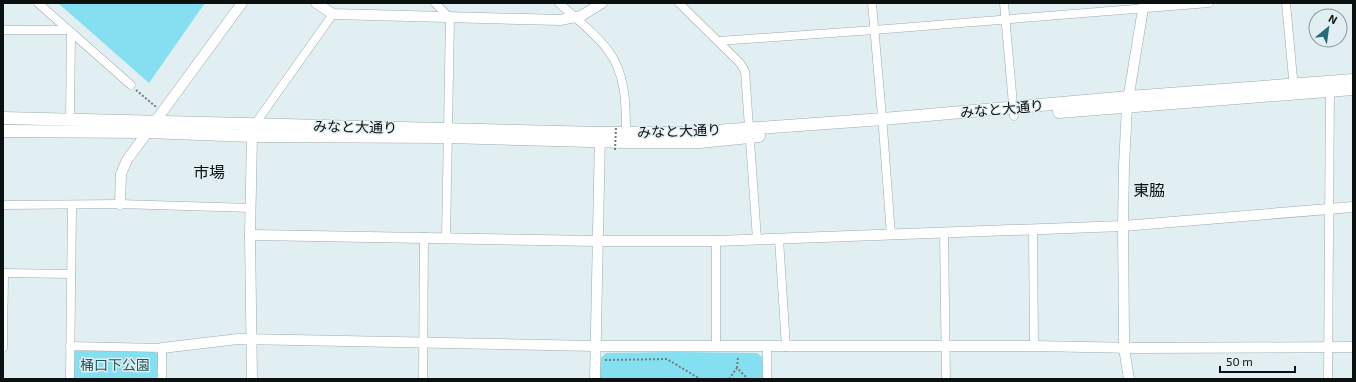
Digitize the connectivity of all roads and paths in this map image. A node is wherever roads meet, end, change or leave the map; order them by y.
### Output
1 (38, 3) edge
2 (242, 3) edge
3 (316, 3) edge
4 (435, 3) edge
5 (559, 3) edge
6 (602, 3) edge
7 (679, 3) edge
8 (872, 3) edge
9 (1004, 3) edge
10 (1209, 3) edge
11 (1286, 3) edge
12 (1143, 6) edge
13 (333, 14) junction
14 (573, 17) junction
15 (450, 18) junction
16 (1006, 20) junction
17 (3, 30) edge
18 (874, 30) junction
19 (70, 31) junction
20 (719, 41) junction
21 (1353, 80) edge
22 (131, 85) joint
23 (1330, 87) junction
24 (1294, 89) junction
25 (1353, 89) edge
26 (1128, 101) junction
27 (156, 107) dead end
28 (1013, 112) junction
29 (3, 118) edge
30 (70, 119) junction
31 (155, 122) junction
32 (883, 123) junction
33 (253, 130) junction
34 (3, 131) edge
35 (147, 132) junction
36 (750, 132) junction
37 (448, 133) junction
38 (623, 134) junction
39 (599, 137) junction
40 (615, 150) dead end
41 (120, 204) junction
42 (3, 205) edge
43 (72, 205) junction
44 (1353, 207) edge
45 (250, 208) junction
46 (1328, 209) junction
47 (1123, 226) junction
48 (1033, 230) junction
49 (944, 232) junction
50 (250, 235) junction
51 (891, 235) junction
52 (424, 237) junction
53 (446, 238) junction
54 (757, 239) junction
55 (779, 239) junction
56 (597, 241) junction
57 (716, 241) junction
58 (4, 273) edge
59 (71, 274) junction
60 (252, 339) junction
61 (422, 342) junction
62 (70, 346) junction
63 (595, 346) junction
64 (716, 346) junction
65 (945, 346) junction
66 (1034, 346) junction
67 (767, 347) junction
68 (786, 347) junction
69 (1328, 347) junction
70 (1353, 347) edge
71 (3, 348) edge
72 (162, 348) junction
73 (1124, 348) junction
74 (738, 351) dead end
75 (605, 360) dead end
76 (737, 368) junction
77 (70, 379) edge
78 (162, 379) edge
79 (252, 379) edge
80 (422, 379) edge
81 (595, 379) edge
82 (700, 379) edge
83 (729, 379) edge
84 (748, 379) edge
85 (767, 379) edge
86 (946, 379) edge
87 (1129, 379) edge
88 (1328, 379) edge

1 - 19 street
2 - 31 street
3 - 13 street
4 - 15 street
5 - 14 street
6 - 14 street
7 - 20 street
8 - 18 street
9 - 16 street
10 - 12 street
11 - 24 street
12 - 16 street
12 - 26 street
13 - 15 street
13 - 33 street
14 - 15 street
14 - 38 street
15 - 37 street
16 - 18 street
16 - 28 street
17 - 19 street
18 - 20 street
18 - 32 street
19 - 22 street
19 - 30 street
20 - 36 street
21 - 23 main road, みなと大通り
22 - 27 path
23 - 24 main road, みなと大通り
23 - 25 main road, みなと大通り
23 - 46 street
24 - 26 main road, みなと大通り
26 - 28 main road, みなと大通り
26 - 47 street
28 - 32 main road, みなと大通り
29 - 30 main road, みなと大通り
30 - 31 main road, みなと大通り
31 - 33 main road, みなと大通り
31 - 35 street
32 - 36 main road, みなと大通り
32 - 51 street
33 - 35 main road, みなと大通り
33 - 37 main road, みなと大通り
33 - 45 street
34 - 35 main road, みなと大通り
35 - 41 street
36 - 38 main road, みなと大通り
36 - 54 street
37 - 39 main road, みなと大通り
37 - 53 street
38 - 39 main road, みなと大通り
38 - 40 path, bridge
39 - 56 street
41 - 43 street
41 - 45 street
42 - 43 street
43 - 59 street
44 - 46 street
45 - 50 street
46 - 47 street
46 - 69 street
47 - 48 street
47 - 73 street
48 - 49 street
48 - 66 street
49 - 51 street
49 - 65 street
50 - 52 street
50 - 60 street
51 - 55 street
52 - 53 street
52 - 61 street
53 - 56 street
54 - 55 street
54 - 57 street
55 - 68 street
56 - 57 street
56 - 63 street
57 - 64 street
58 - 59 street
58 - 71 street
59 - 62 street
60 - 61 street
60 - 72 street
60 - 79 street
61 - 63 street
61 - 80 street
62 - 72 street
62 - 77 street
63 - 64 street
63 - 81 street
64 - 67 street
65 - 66 street
65 - 68 street
65 - 86 street
66 - 73 street
67 - 68 street
67 - 85 street
69 - 70 street
69 - 73 street
69 - 88 street
72 - 78 street
73 - 87 street
74 - 76 path
75 - 82 path
76 - 83 path
76 - 84 path

